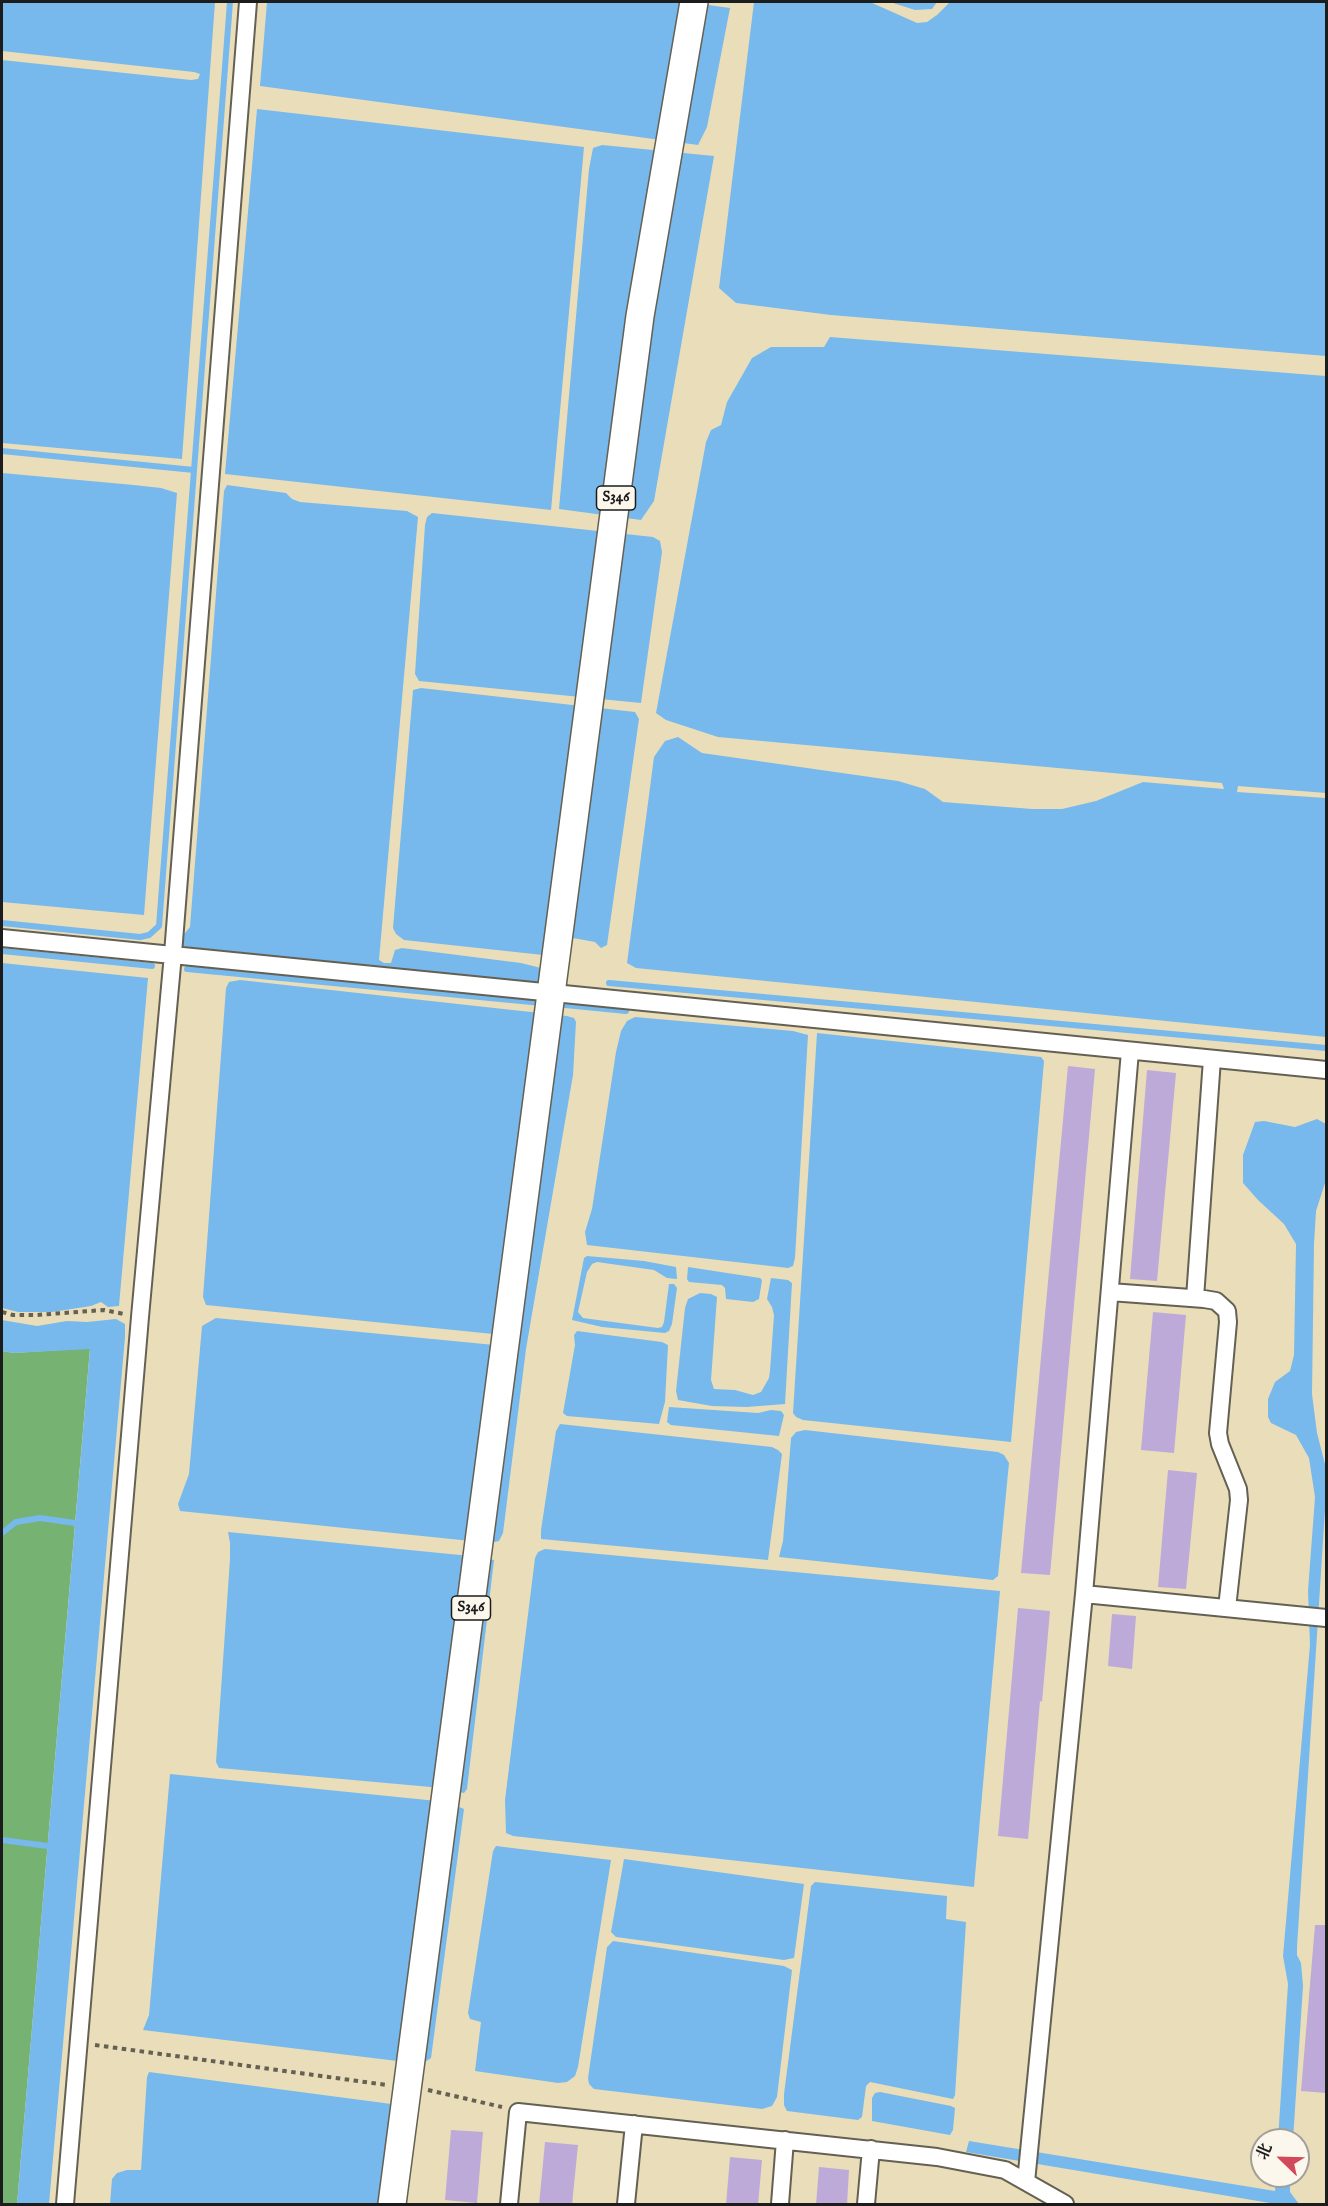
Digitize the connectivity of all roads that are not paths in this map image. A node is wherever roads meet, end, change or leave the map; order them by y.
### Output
1 (249, 2) edge
2 (694, 2) edge
3 (2, 938) edge
4 (173, 954) junction
5 (550, 1000) junction
6 (1130, 1051) junction
7 (1212, 1059) junction
8 (1326, 1070) edge
9 (1110, 1292) junction
10 (1195, 1298) junction
11 (1084, 1593) junction
12 (1227, 1608) junction
13 (1326, 1618) edge
14 (634, 2124) junction
15 (785, 2139) junction
16 (871, 2149) junction
17 (1026, 2182) junction
18 (65, 2205) edge
19 (392, 2205) edge
20 (509, 2205) edge
21 (626, 2205) edge
22 (780, 2205) edge
23 (866, 2205) edge
24 (1065, 2205) edge

1 - 4 street
2 - 5 main road, S346
3 - 4 street
4 - 5 street
4 - 18 street
5 - 6 street
5 - 19 main road, S346
6 - 7 street
6 - 9 street
7 - 8 street
7 - 10 street
9 - 10 street
9 - 11 street
10 - 12 street
11 - 12 street
11 - 17 street
12 - 13 street
14 - 15 street
14 - 20 street
14 - 21 street
15 - 16 street
15 - 22 street
16 - 17 street
16 - 23 street
17 - 24 street

